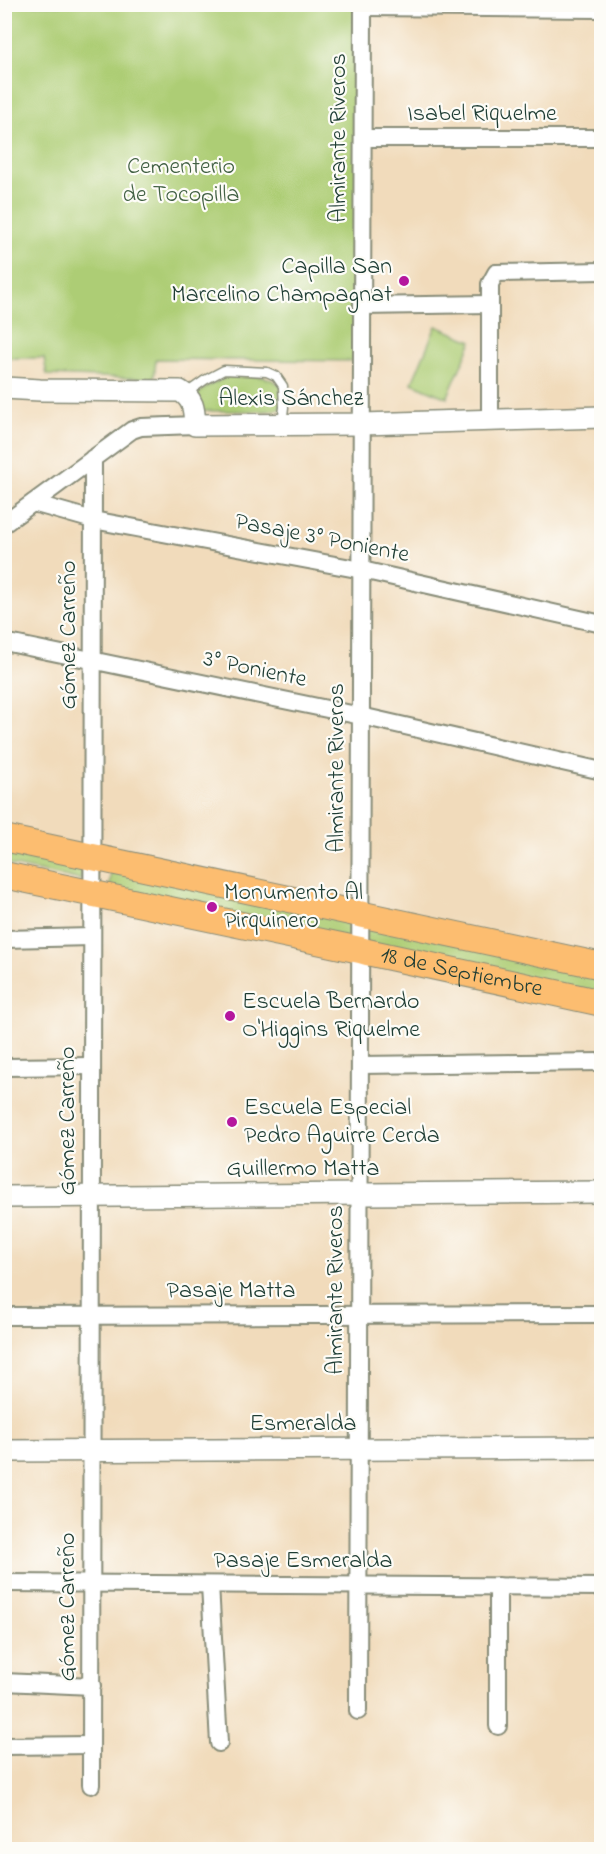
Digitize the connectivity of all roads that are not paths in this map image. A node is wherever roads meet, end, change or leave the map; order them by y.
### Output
1 (363, 6) edge
2 (602, 9) edge
3 (363, 138) junction
4 (602, 138) edge
5 (602, 271) edge
6 (490, 304) junction
7 (362, 306) junction
8 (4, 388) edge
9 (185, 394) junction
10 (602, 417) edge
11 (490, 420) junction
12 (282, 424) junction
13 (362, 424) junction
14 (195, 425) junction
15 (93, 458) junction
16 (33, 503) junction
17 (93, 520) junction
18 (4, 524) edge
19 (362, 570) junction
20 (602, 624) edge
21 (4, 642) edge
22 (93, 661) junction
23 (361, 716) junction
24 (602, 771) edge
25 (4, 838) edge
26 (92, 857) junction
27 (4, 875) edge
28 (93, 894) junction
29 (360, 913) junction
30 (93, 938) junction
31 (4, 939) edge
32 (360, 950) junction
33 (602, 966) edge
34 (602, 1003) edge
35 (602, 1062) edge
36 (360, 1065) junction
37 (92, 1066) junction
38 (4, 1067) edge
39 (602, 1192) edge
40 (360, 1194) junction
41 (92, 1196) junction
42 (4, 1197) edge
43 (602, 1314) edge
44 (359, 1315) junction
45 (4, 1316) edge
46 (92, 1316) junction
47 (602, 1448) edge
48 (359, 1449) junction
49 (92, 1450) junction
50 (4, 1451) edge
51 (4, 1583) edge
52 (92, 1584) junction
53 (210, 1585) junction
54 (359, 1585) junction
55 (498, 1586) junction
56 (602, 1587) edge
57 (4, 1682) edge
58 (92, 1686) junction
59 (358, 1711) dead end
60 (498, 1726) dead end
61 (219, 1743) dead end
62 (92, 1745) junction
63 (4, 1746) edge
64 (92, 1785) dead end

1 - 2 street
1 - 3 street, Almirante Riveros
3 - 4 street, Isabel Riquelme
3 - 7 street, Almirante Riveros
5 - 6 street
6 - 7 street
6 - 11 street
7 - 13 street, Almirante Riveros
8 - 9 street, Alexis Sánchez
9 - 12 lane
9 - 14 street, Alexis Sánchez
10 - 11 street, Alexis Sánchez
11 - 13 street, Alexis Sánchez
12 - 13 street, Alexis Sánchez
12 - 14 street, Alexis Sánchez
13 - 19 street, Almirante Riveros
14 - 15 street
15 - 16 street
15 - 17 street, Gómez Carreño
16 - 17 street, Pasaje 3° Poniente
16 - 18 street
17 - 19 street, Pasaje 3° Poniente
17 - 22 street, Gómez Carreño
19 - 20 street, Pasaje 3° Poniente
19 - 23 street, Almirante Riveros
21 - 22 street, 3° Poniente
22 - 23 street, 3° Poniente
22 - 26 street, Gómez Carreño
23 - 24 street, 3° Poniente
23 - 29 street, Almirante Riveros
25 - 26 main road, 18 de Septiembre
26 - 28 street, Gómez Carreño
26 - 29 main road, 18 de Septiembre
27 - 28 main road, 18 de Septiembre
28 - 30 street, Gómez Carreño
28 - 32 main road, 18 de Septiembre
29 - 32 street, Almirante Riveros
29 - 33 main road, 18 de Septiembre
30 - 31 street
30 - 37 street, Gómez Carreño
32 - 34 main road, 18 de Septiembre
32 - 36 street, Almirante Riveros
35 - 36 street
36 - 40 street, Almirante Riveros
37 - 38 street
37 - 41 street, Gómez Carreño
39 - 40 street, Guillermo Matta
40 - 41 street, Guillermo Matta
40 - 44 street, Almirante Riveros
41 - 42 street, Guillermo Matta
41 - 46 street, Gómez Carreño
43 - 44 street, Pasaje Matta
44 - 46 street, Pasaje Matta
44 - 48 street, Almirante Riveros
45 - 46 street, Pasaje Matta
46 - 49 street, Gómez Carreño
47 - 48 street, Esmeralda
48 - 49 street, Esmeralda
48 - 54 street, Almirante Riveros
49 - 50 street, Esmeralda
49 - 52 street, Gómez Carreño
51 - 52 street, Pasaje Esmeralda
52 - 53 street, Pasaje Esmeralda
52 - 58 street, Gómez Carreño
53 - 54 street, Pasaje Esmeralda
53 - 61 street
54 - 55 street, Pasaje Esmeralda
54 - 59 street, Almirante Riveros
55 - 56 street, Pasaje Esmeralda
55 - 60 street
57 - 58 street
58 - 62 street, Gómez Carreño
62 - 63 street
62 - 64 street, Gómez Carreño

